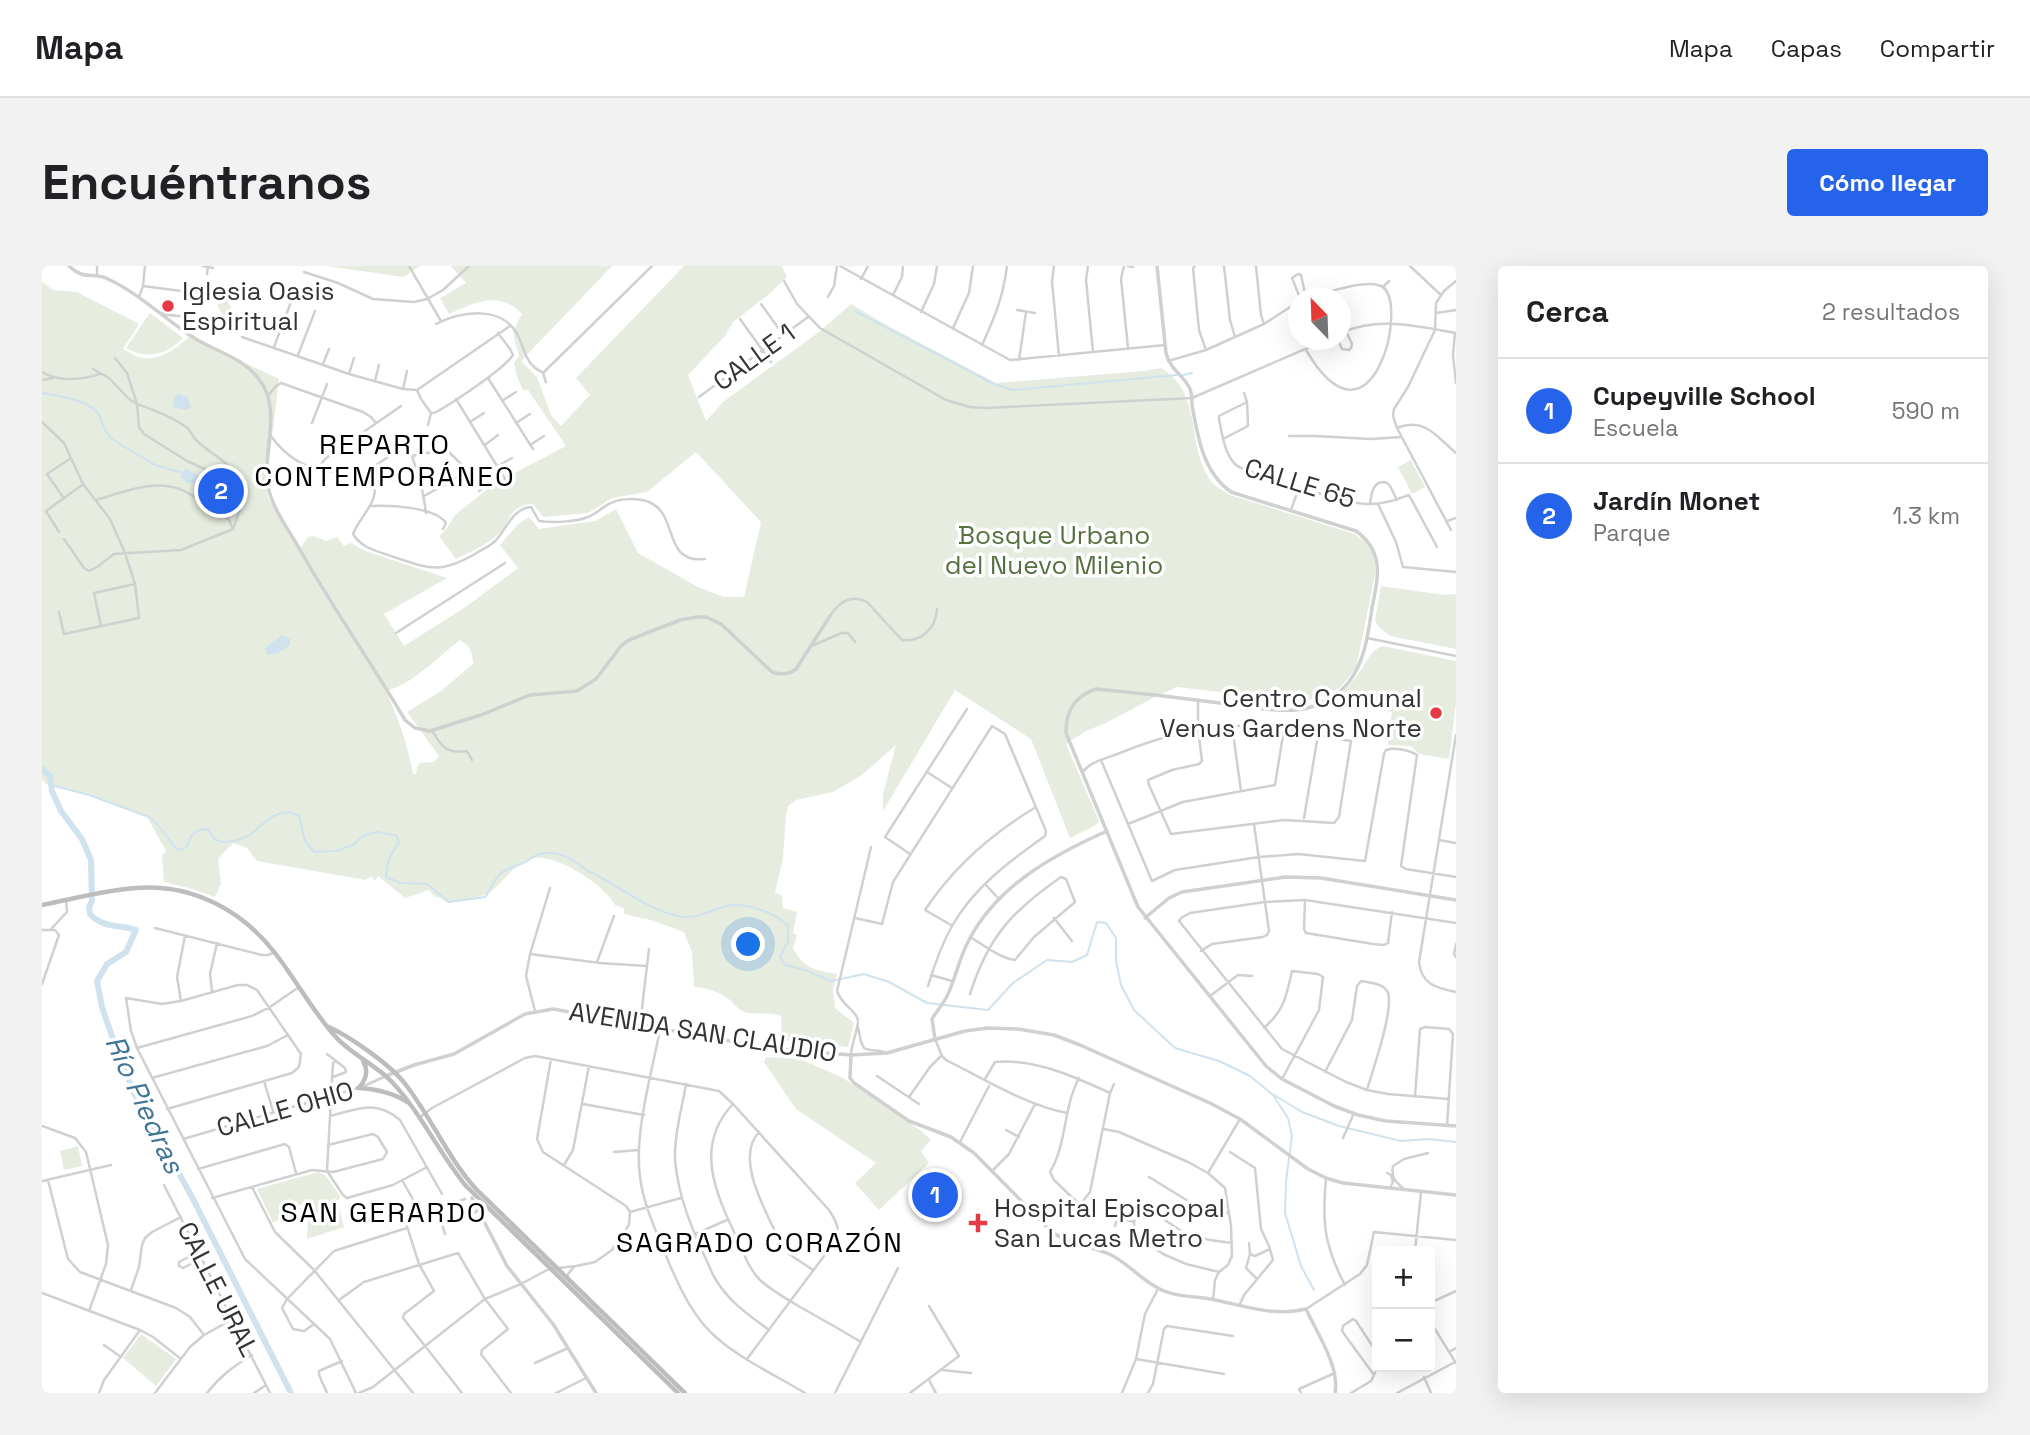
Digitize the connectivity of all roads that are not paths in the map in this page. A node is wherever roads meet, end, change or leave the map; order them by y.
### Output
1 (69, 266) edge
2 (97, 266) edge
3 (145, 266) edge
4 (205, 266) edge
5 (409, 266) edge
6 (469, 266) edge
7 (652, 266) edge
8 (838, 266) edge
9 (868, 266) edge
10 (903, 266) edge
11 (937, 266) edge
12 (973, 266) edge
13 (1007, 266) edge
14 (1054, 266) edge
15 (1088, 266) edge
16 (1128, 266) edge
17 (1157, 266) edge
18 (1195, 266) edge
19 (1224, 266) edge
20 (1256, 266) edge
21 (1410, 266) edge
22 (213, 268) edge
23 (304, 272) dead end
24 (207, 274) dead end
25 (97, 276) junction
26 (861, 279) junction
27 (784, 281) dead end
28 (1389, 281) dead end
29 (1456, 281) edge
30 (144, 286) junction
31 (1295, 287) edge
32 (1304, 287) edge
33 (1383, 287) junction
34 (1351, 288) edge
35 (189, 292) dead end
36 (1441, 295) junction
37 (892, 296) junction
38 (828, 297) dead end
39 (139, 298) junction
40 (427, 299) junction
41 (290, 302) dead end
42 (761, 304) dead end
43 (1288, 308) edge
44 (1017, 310) dead end
45 (1456, 310) edge
46 (315, 311) dead end
47 (158, 312) junction
48 (921, 312) junction
49 (1026, 312) junction
50 (1035, 313) dead end
51 (1436, 313) junction
52 (203, 317) dead end
53 (808, 317) junction
54 (740, 319) dead end
55 (441, 321) junction
56 (1390, 322) junction
57 (436, 324) dead end
58 (1264, 324) junction
59 (510, 326) junction
60 (953, 328) junction
61 (1351, 329) edge
62 (1435, 330) junction
63 (498, 333) junction
64 (1456, 333) edge
65 (784, 335) junction
66 (242, 337) dead end
67 (1235, 337) junction
68 (982, 345) junction
69 (1163, 345) junction
70 (274, 347) junction
71 (1128, 348) junction
72 (329, 349) dead end
73 (1206, 350) junction
74 (1303, 350) edge
75 (1306, 350) edge
76 (763, 351) junction
77 (1093, 352) junction
78 (298, 355) junction
79 (1059, 356) junction
80 (115, 358) dead end
81 (354, 358) dead end
82 (1018, 360) junction
83 (1168, 361) junction
84 (771, 362) dead end
85 (323, 364) junction
86 (379, 365) dead end
87 (93, 369) dead end
88 (407, 371) dead end
89 (42, 372) edge
90 (543, 373) junction
91 (100, 374) junction
92 (349, 374) junction
93 (1455, 375) edge
94 (487, 377) junction
95 (53, 378) junction
96 (42, 380) edge
97 (375, 381) junction
98 (546, 382) dead end
99 (1456, 383) edge
100 (327, 384) dead end
101 (402, 389) junction
102 (417, 390) junction
103 (516, 392) dead end
104 (1244, 393) dead end
105 (269, 395) junction
106 (321, 397) junction
107 (699, 397) dead end
108 (1192, 398) junction
109 (456, 399) junction
110 (502, 401) junction
111 (1247, 402) junction
112 (136, 404) junction
113 (401, 406) dead end
114 (431, 412) junction
115 (484, 413) dead end
116 (530, 414) dead end
117 (42, 422) edge
118 (470, 422) junction
119 (312, 423) dead end
120 (376, 423) junction
121 (516, 423) junction
122 (428, 425) dead end
123 (1397, 428) junction
124 (270, 434) junction
125 (498, 435) dead end
126 (544, 436) dead end
127 (1289, 436) dead end
128 (1402, 437) junction
129 (413, 439) dead end
130 (1224, 439) junction
131 (406, 444) junction
132 (485, 444) junction
133 (530, 445) junction
134 (533, 449) dead end
135 (1456, 453) edge
136 (412, 456) junction
137 (71, 458) junction
138 (512, 458) dead end
139 (498, 466) junction
140 (317, 469) junction
141 (468, 471) junction
142 (364, 474) junction
143 (505, 478) dead end
144 (83, 484) junction
145 (241, 485) junction
146 (1299, 487) junction
147 (479, 491) dead end
148 (424, 496) junction
149 (63, 498) junction
150 (1396, 499) junction
151 (95, 500) junction
152 (1370, 504) junction
153 (1378, 504) junction
154 (372, 506) junction
155 (1290, 511) junction
156 (426, 513) junction
157 (1456, 518) edge
158 (1447, 521) junction
159 (233, 529) junction
160 (443, 529) dead end
161 (1451, 530) dead end
162 (59, 532) dead end
163 (64, 539) dead end
164 (1437, 547) dead end
165 (125, 553) junction
166 (705, 559) dead end
167 (502, 563) dead end
168 (1456, 572) edge
169 (135, 584) junction
170 (937, 609) dead end
171 (59, 612) dead end
172 (830, 616) joint
173 (101, 626) junction
174 (396, 633) dead end
175 (1367, 638) junction
176 (855, 642) dead end
177 (811, 646) junction
178 (1456, 656) edge
179 (1198, 700) junction
180 (967, 709) dead end
181 (1232, 726) junction
182 (1198, 729) junction
183 (1284, 729) junction
184 (432, 730) junction
185 (1318, 735) junction
186 (1456, 735) edge
187 (1454, 758) edge
188 (472, 760) dead end
189 (1101, 761) junction
190 (927, 772) junction
191 (1083, 772) junction
192 (952, 788) junction
193 (1241, 791) junction
194 (1036, 807) junction
195 (1159, 811) junction
196 (1304, 820) junction
197 (1128, 824) junction
198 (1254, 824) junction
199 (1107, 831) junction
200 (1439, 840) junction
201 (1456, 843) edge
202 (871, 847) dead end
203 (910, 854) junction
204 (1259, 857) junction
205 (1433, 874) junction
206 (1456, 877) edge
207 (1262, 880) junction
208 (985, 884) junction
209 (550, 888) dead end
210 (1430, 896) junction
211 (999, 899) junction
212 (66, 900) junction
213 (1305, 900) junction
214 (1456, 900) edge
215 (1265, 902) junction
216 (42, 905) edge
217 (1392, 912) junction
218 (614, 916) dead end
219 (855, 918) junction
220 (1054, 918) junction
221 (1145, 918) junction
222 (1426, 918) junction
223 (1456, 923) edge
224 (952, 926) junction
225 (155, 928) dead end
226 (42, 930) edge
227 (51, 930) junction
228 (185, 936) junction
229 (970, 937) junction
230 (1072, 941) dead end
231 (217, 943) junction
232 (1456, 944) edge
233 (989, 948) junction
234 (649, 949) dead end
235 (1201, 951) junction
236 (275, 952) junction
237 (530, 954) junction
238 (1456, 957) edge
239 (597, 962) junction
240 (646, 965) junction
241 (931, 975) junction
242 (1252, 976) dead end
243 (952, 981) junction
244 (1227, 982) junction
245 (42, 984) edge
246 (928, 986) dead end
247 (299, 988) junction
248 (212, 992) junction
249 (1456, 992) edge
250 (970, 994) dead end
251 (1209, 996) junction
252 (181, 1001) junction
253 (270, 1007) junction
254 (535, 1011) junction
255 (640, 1025) junction
256 (858, 1025) junction
257 (328, 1026) junction
258 (660, 1028) junction
259 (1264, 1028) junction
260 (288, 1035) junction
261 (935, 1039) junction
262 (137, 1048) junction
263 (887, 1053) junction
264 (327, 1054) dead end
265 (359, 1055) junction
266 (851, 1055) junction
267 (942, 1056) junction
268 (1295, 1056) junction
269 (551, 1059) junction
270 (336, 1061) junction
271 (589, 1066) junction
272 (394, 1072) junction
273 (1325, 1072) junction
274 (886, 1074) dead end
275 (386, 1076) junction
276 (877, 1076) dead end
277 (333, 1077) junction
278 (651, 1077) junction
279 (152, 1078) junction
280 (1079, 1078) junction
281 (882, 1079) junction
282 (985, 1079) junction
283 (1282, 1079) junction
284 (264, 1081) junction
285 (686, 1084) junction
286 (1114, 1084) dead end
287 (989, 1086) dead end
288 (358, 1088) junction
289 (1367, 1090) junction
290 (1110, 1093) junction
291 (331, 1096) junction
292 (909, 1097) junction
293 (1415, 1097) junction
294 (1449, 1099) junction
295 (583, 1104) junction
296 (733, 1104) junction
297 (919, 1104) dead end
298 (1035, 1104) junction
299 (413, 1107) junction
300 (167, 1108) junction
301 (273, 1112) junction
302 (1067, 1113) junction
303 (1354, 1113) junction
304 (644, 1115) junction
305 (330, 1116) junction
306 (423, 1116) junction
307 (1240, 1119) junction
308 (42, 1126) edge
309 (1447, 1126) junction
310 (1456, 1126) edge
311 (1103, 1129) junction
312 (1006, 1130) dead end
313 (759, 1132) junction
314 (1019, 1137) junction
315 (1343, 1138) dead end
316 (183, 1139) junction
317 (960, 1142) junction
318 (328, 1145) junction
319 (639, 1150) junction
320 (614, 1152) dead end
321 (1230, 1152) dead end
322 (1428, 1153) dead end
323 (111, 1165) dead end
324 (564, 1166) junction
325 (427, 1167) junction
326 (198, 1169) junction
327 (91, 1170) junction
328 (327, 1171) junction
329 (992, 1171) junction
330 (1208, 1173) junction
331 (1387, 1173) dead end
332 (297, 1174) junction
333 (1149, 1177) dead end
334 (1326, 1178) junction
335 (48, 1180) junction
336 (402, 1180) junction
337 (42, 1181) edge
338 (164, 1185) dead end
339 (252, 1187) junction
340 (1390, 1188) junction
341 (1406, 1190) junction
342 (1421, 1192) junction
343 (442, 1194) dead end
344 (1456, 1195) edge
345 (212, 1198) junction
346 (472, 1198) dead end
347 (681, 1198) junction
348 (465, 1199) dead end
349 (415, 1203) dead end
350 (646, 1208) junction
351 (438, 1210) junction
352 (478, 1211) junction
353 (1119, 1212) dead end
354 (630, 1213) junction
355 (1228, 1213) junction
356 (403, 1214) dead end
357 (423, 1215) dead end
358 (181, 1217) junction
359 (1118, 1218) junction
360 (728, 1220) junction
361 (1134, 1222) junction
362 (442, 1223) junction
363 (1115, 1226) dead end
364 (407, 1228) junction
365 (445, 1234) dead end
366 (695, 1234) junction
367 (1416, 1236) junction
368 (1456, 1240) edge
369 (1249, 1242) dead end
370 (1232, 1243) junction
371 (1415, 1246) edge
372 (1270, 1249) junction
373 (199, 1252) junction
374 (1250, 1254) junction
375 (203, 1258) junction
376 (419, 1264) junction
377 (576, 1266) junction
378 (557, 1268) junction
379 (898, 1268) dead end
380 (550, 1269) junction
381 (314, 1270) junction
382 (813, 1270) junction
383 (1220, 1272) junction
384 (568, 1279) junction
385 (1258, 1279) junction
386 (100, 1280) junction
387 (521, 1284) junction
388 (1345, 1284) junction
389 (1158, 1289) junction
390 (131, 1290) junction
391 (1456, 1291) edge
392 (42, 1293) edge
393 (287, 1299) junction
394 (485, 1299) junction
395 (339, 1300) junction
396 (1213, 1300) junction
397 (791, 1301) junction
398 (1435, 1301) edge
399 (929, 1306) dead end
400 (1239, 1306) junction
401 (1306, 1309) junction
402 (89, 1311) junction
403 (233, 1319) junction
404 (314, 1324) junction
405 (1435, 1329) edge
406 (140, 1330) junction
407 (769, 1330) junction
408 (204, 1335) junction
409 (1233, 1336) dead end
410 (861, 1342) junction
411 (104, 1345) dead end
412 (1372, 1345) edge
413 (425, 1346) junction
414 (568, 1348) junction
415 (1456, 1348) edge
416 (1449, 1352) junction
417 (252, 1355) junction
418 (121, 1357) junction
419 (181, 1359) junction
420 (747, 1359) junction
421 (1136, 1359) junction
422 (342, 1361) junction
423 (1455, 1362) edge
424 (534, 1363) dead end
425 (1158, 1363) junction
426 (395, 1370) junction
427 (942, 1370) junction
428 (1376, 1372) edge
429 (971, 1373) dead end
430 (1335, 1373) junction
431 (1224, 1374) dead end
432 (1374, 1376) junction
433 (1424, 1377) junction
434 (586, 1378) junction
435 (929, 1379) junction
436 (266, 1385) junction
437 (562, 1392) edge
438 (99, 1393) edge
439 (155, 1393) edge
440 (207, 1393) edge
441 (254, 1393) edge
442 (270, 1393) edge
443 (327, 1393) edge
444 (358, 1393) edge
445 (413, 1393) edge
446 (462, 1393) edge
447 (511, 1393) edge
448 (556, 1393) edge
449 (596, 1393) edge
450 (678, 1393) edge
451 (685, 1393) edge
452 (805, 1393) edge
453 (835, 1393) edge
454 (910, 1393) edge
455 (936, 1393) edge
456 (1122, 1393) edge
457 (1148, 1393) edge
458 (1301, 1393) edge
459 (1335, 1393) edge
460 (1351, 1393) edge
461 (1397, 1393) edge
462 (1431, 1393) edge

1 - 25 street
2 - 25 street
3 - 30 street
4 - 22 street
4 - 24 street
5 - 40 street
6 - 40 street
7 - 90 street
8 - 26 street
8 - 38 street
9 - 26 street
10 - 37 street
11 - 48 street
12 - 60 street
13 - 68 street
14 - 79 street
15 - 77 street
16 - 71 street
17 - 69 street
18 - 73 street
19 - 67 street
20 - 58 street
21 - 36 street
23 - 40 street
25 - 39 street
26 - 37 street
27 - 53 street
28 - 33 street
29 - 36 street
30 - 35 street
30 - 39 street
31 - 32 street
33 - 34 street
33 - 56 street
36 - 51 street
37 - 48 street
39 - 47 street
40 - 55 street
41 - 70 street
42 - 65 street
43 - 58 street
44 - 49 street
45 - 51 street
46 - 78 street
47 - 52 street
47 - 105 street
48 - 60 street
49 - 50 street
49 - 82 street
51 - 62 street
53 - 65 street, CALLE 1
53 - 108 street
54 - 76 street
55 - 57 street
55 - 59 street
56 - 61 street
56 - 62 street
56 - 75 street
58 - 67 street
59 - 63 street
59 - 90 street
60 - 68 street
62 - 64 street
62 - 123 street
63 - 94 street
63 - 102 street
64 - 93 street
65 - 76 street, CALLE 1
66 - 70 street
67 - 73 street
68 - 82 street
69 - 71 street
69 - 83 street
70 - 78 street
71 - 77 street
72 - 85 street
73 - 83 street
74 - 108 street
76 - 84 street
76 - 107 street, CALLE 1
77 - 79 street
78 - 85 street
79 - 82 street
80 - 112 street
81 - 92 street
83 - 108 street
85 - 92 street
86 - 97 street
87 - 91 street
88 - 101 street
89 - 95 street
90 - 98 street
91 - 95 street
91 - 112 street
92 - 97 street
93 - 99 street
94 - 109 street
94 - 110 street
95 - 96 street
97 - 101 street
100 - 106 street
101 - 102 street
102 - 114 street
103 - 110 street
104 - 111 street
105 - 106 street
105 - 124 street
106 - 119 street
106 - 120 street
108 - 155 street
109 - 114 street
109 - 118 street
110 - 121 street
111 - 130 street
111 - 130 street, CALLE 65
112 - 145 street
112 - 145 street
113 - 120 street
114 - 122 street
115 - 118 street
116 - 121 street
117 - 137 street
118 - 132 street
120 - 140 street
121 - 133 street
123 - 128 street
123 - 135 street
124 - 140 street
124 - 184 street
125 - 132 street
126 - 133 street
127 - 128 street
128 - 158 street
129 - 131 street
130 - 146 street, CALLE 65
131 - 136 street
131 - 142 street
132 - 139 street
133 - 134 street
136 - 141 street
136 - 148 street
137 - 144 street
137 - 149 street
138 - 139 street
139 - 143 street
140 - 142 street
141 - 147 street
141 - 148 street
142 - 154 street
144 - 149 street
144 - 151 street
145 - 159 street
146 - 152 street, CALLE 65
146 - 155 street
148 - 156 street
149 - 162 street
150 - 152 street
150 - 153 street, CALLE 65
150 - 164 street, CALLE 65
151 - 159 street
151 - 165 street
152 - 153 street, CALLE 65
153 - 168 street
154 - 156 street
154 - 166 street
155 - 175 street
156 - 160 street
157 - 158 street
158 - 161 street
159 - 165 street
163 - 165 street
165 - 169 street
167 - 174 street
169 - 173 street
169 - 173 street
170 - 172 street
171 - 173 street
172 - 177 street
175 - 178 street
175 - 179 street
176 - 177 street
177 - 184 street
179 - 182 street
179 - 191 street
180 - 190 street
181 - 182 street
181 - 183 street
181 - 193 street
182 - 189 street
182 - 195 street
183 - 185 street
183 - 193 street
184 - 188 street
185 - 196 street
185 - 196 street
186 - 187 street
187 - 200 street
189 - 191 street
189 - 197 street
190 - 192 street
190 - 203 street
191 - 199 street
192 - 194 street
192 - 203 street
193 - 195 street
194 - 208 street
194 - 224 street
195 - 197 street
195 - 198 street
196 - 198 street
197 - 204 street
198 - 204 street
199 - 211 street
199 - 221 street
200 - 201 street
200 - 205 street
202 - 219 street
203 - 219 street
204 - 205 street
204 - 207 street
205 - 206 street
205 - 210 street
207 - 210 street
207 - 215 street
207 - 221 street
208 - 211 street
208 - 224 street
209 - 237 street
210 - 214 street
210 - 222 street
211 - 229 street
212 - 216 main road
212 - 227 street
212 - 236 main road
213 - 215 street
213 - 217 street
213 - 217 street
215 - 235 street
215 - 235 street
217 - 222 street
218 - 239 street
219 - 256 street
220 - 230 street
220 - 233 street
220 - 233 street
221 - 251 street
222 - 223 street
222 - 249 street
224 - 241 street
225 - 228 street
226 - 227 street
227 - 245 street
228 - 231 street
228 - 252 street
229 - 233 street
229 - 243 street
231 - 236 street
231 - 248 street
232 - 238 street
233 - 250 street
234 - 240 street
235 - 244 street
236 - 247 main road
237 - 239 street
237 - 254 street
239 - 240 street
240 - 255 street
241 - 243 street
241 - 246 street
242 - 244 street
243 - 261 street
244 - 251 street
244 - 259 street
247 - 253 street
247 - 257 main road
248 - 252 street
248 - 253 street
251 - 283 street
252 - 262 street
253 - 260 street
253 - 262 street
254 - 255 street, AVENIDA SAN CLAUDIO
254 - 272 street, AVENIDA SAN CLAUDIO
255 - 258 street, AVENIDA SAN CLAUDIO
256 - 263 street
256 - 266 street
257 - 265 main road
257 - 272 main road
258 - 266 street, AVENIDA SAN CLAUDIO
258 - 278 street
259 - 268 street
259 - 268 street
260 - 279 street
260 - 284 street
261 - 263 street, AVENIDA SAN CLAUDIO
261 - 267 street
261 - 307 street, AVENIDA SAN CLAUDIO
262 - 279 street
263 - 266 street, AVENIDA SAN CLAUDIO
264 - 270 street
265 - 275 main road
265 - 288 main road
266 - 317 street
267 - 282 street
267 - 292 street
268 - 273 street
268 - 283 street
269 - 271 street
269 - 306 street
269 - 324 street
270 - 277 street
270 - 277 street
271 - 278 street
271 - 295 street
272 - 275 street, AVENIDA SAN CLAUDIO
272 - 306 main road
273 - 289 street
273 - 289 street
274 - 281 street
275 - 288 street, CALLE OHIO
275 - 299 main road
276 - 281 street
277 - 291 street
278 - 285 street
278 - 304 street
279 - 300 street
280 - 282 street
280 - 290 street
280 - 302 street
281 - 292 street
282 - 298 street
283 - 303 street
284 - 300 street
284 - 301 street
285 - 296 street
285 - 347 street
286 - 290 street
287 - 317 street
288 - 291 street, CALLE OHIO
288 - 299 main road
289 - 293 street
290 - 311 street
291 - 301 street, CALLE OHIO
291 - 305 street
292 - 297 street
293 - 294 street
293 - 294 street
294 - 309 street
295 - 304 street
295 - 324 street
296 - 313 street
296 - 360 street
298 - 302 street
298 - 314 street
299 - 306 main road
300 - 316 street
301 - 316 street, CALLE OHIO
302 - 311 street
303 - 309 street
303 - 315 street
304 - 319 street
305 - 318 street
305 - 325 street
306 - 378 main road
306 - 380 main road
307 - 330 street
307 - 334 street, AVENIDA SAN CLAUDIO
308 - 327 street
309 - 310 street
311 - 330 street
312 - 314 street
313 - 382 street
313 - 382 street
314 - 329 street
316 - 326 street
317 - 329 street
318 - 328 street
318 - 328 street
319 - 320 street
319 - 350 street
321 - 372 street
322 - 341 street
323 - 327 street
324 - 354 street
325 - 336 street
325 - 343 street
326 - 332 street
326 - 345 street
327 - 335 street
327 - 386 street
328 - 332 street
328 - 336 street
329 - 389 street
330 - 355 street
331 - 340 street
332 - 339 street
333 - 355 street
334 - 340 street, AVENIDA SAN CLAUDIO
334 - 388 street
335 - 337 street
335 - 386 street
336 - 349 street
338 - 358 street, CALLE URAL
339 - 345 street
339 - 381 street
340 - 341 street, AVENIDA SAN CLAUDIO
341 - 342 street, AVENIDA SAN CLAUDIO
342 - 344 street, AVENIDA SAN CLAUDIO
342 - 367 street
345 - 393 street
346 - 352 street
347 - 350 street
347 - 366 street
348 - 351 street
350 - 354 street
350 - 420 street
351 - 357 street
351 - 362 street
352 - 362 street
352 - 387 street
353 - 359 street
354 - 377 street
355 - 370 street
356 - 364 street
358 - 373 street, CALLE URAL
358 - 390 street
359 - 361 street
359 - 363 street
360 - 366 street
360 - 397 street
361 - 370 street
361 - 383 street
362 - 365 street
364 - 376 street
364 - 381 street
366 - 407 street
367 - 368 street
367 - 371 street
367 - 388 street
369 - 374 street
370 - 383 street
372 - 374 street
372 - 385 street
373 - 375 street, CALLE URAL
373 - 375 street
374 - 385 street
375 - 403 street, CALLE URAL
376 - 394 street
376 - 395 street
376 - 413 street
377 - 378 street
377 - 384 street
378 - 380 street
378 - 384 main road
379 - 410 street
380 - 387 street
380 - 450 main road
381 - 393 street
381 - 395 street
382 - 397 street
383 - 396 street
384 - 451 main road
385 - 400 street
386 - 390 street
386 - 402 street
387 - 394 street
387 - 414 street
388 - 401 street
389 - 396 street
389 - 421 street
390 - 408 street
391 - 398 street
392 - 402 street
393 - 404 street
393 - 404 street
394 - 413 street
394 - 447 street
395 - 426 street
396 - 400 street
397 - 407 street
397 - 410 street
399 - 427 street
400 - 401 street
401 - 430 street
402 - 406 street
403 - 408 street
403 - 417 street, CALLE URAL
404 - 422 street
405 - 416 street
406 - 418 street
406 - 419 street
407 - 420 street
408 - 419 street
409 - 425 street
410 - 453 street
411 - 418 street
412 - 432 street
413 - 426 street
413 - 446 street
414 - 424 street
414 - 434 street
415 - 416 street
416 - 423 street
417 - 436 street, CALLE URAL
417 - 440 street
418 - 438 street
419 - 439 street
420 - 452 street
421 - 425 street
421 - 456 street
422 - 443 street
422 - 444 street
423 - 433 street
425 - 431 street
425 - 457 street
426 - 444 street
426 - 445 street
427 - 429 street
427 - 435 street
428 - 432 street
430 - 458 street
430 - 459 street
432 - 460 street
433 - 461 street
433 - 462 street
434 - 437 street
434 - 449 street
435 - 454 street
435 - 455 street
436 - 441 street
436 - 442 street, CALLE URAL
437 - 448 street

